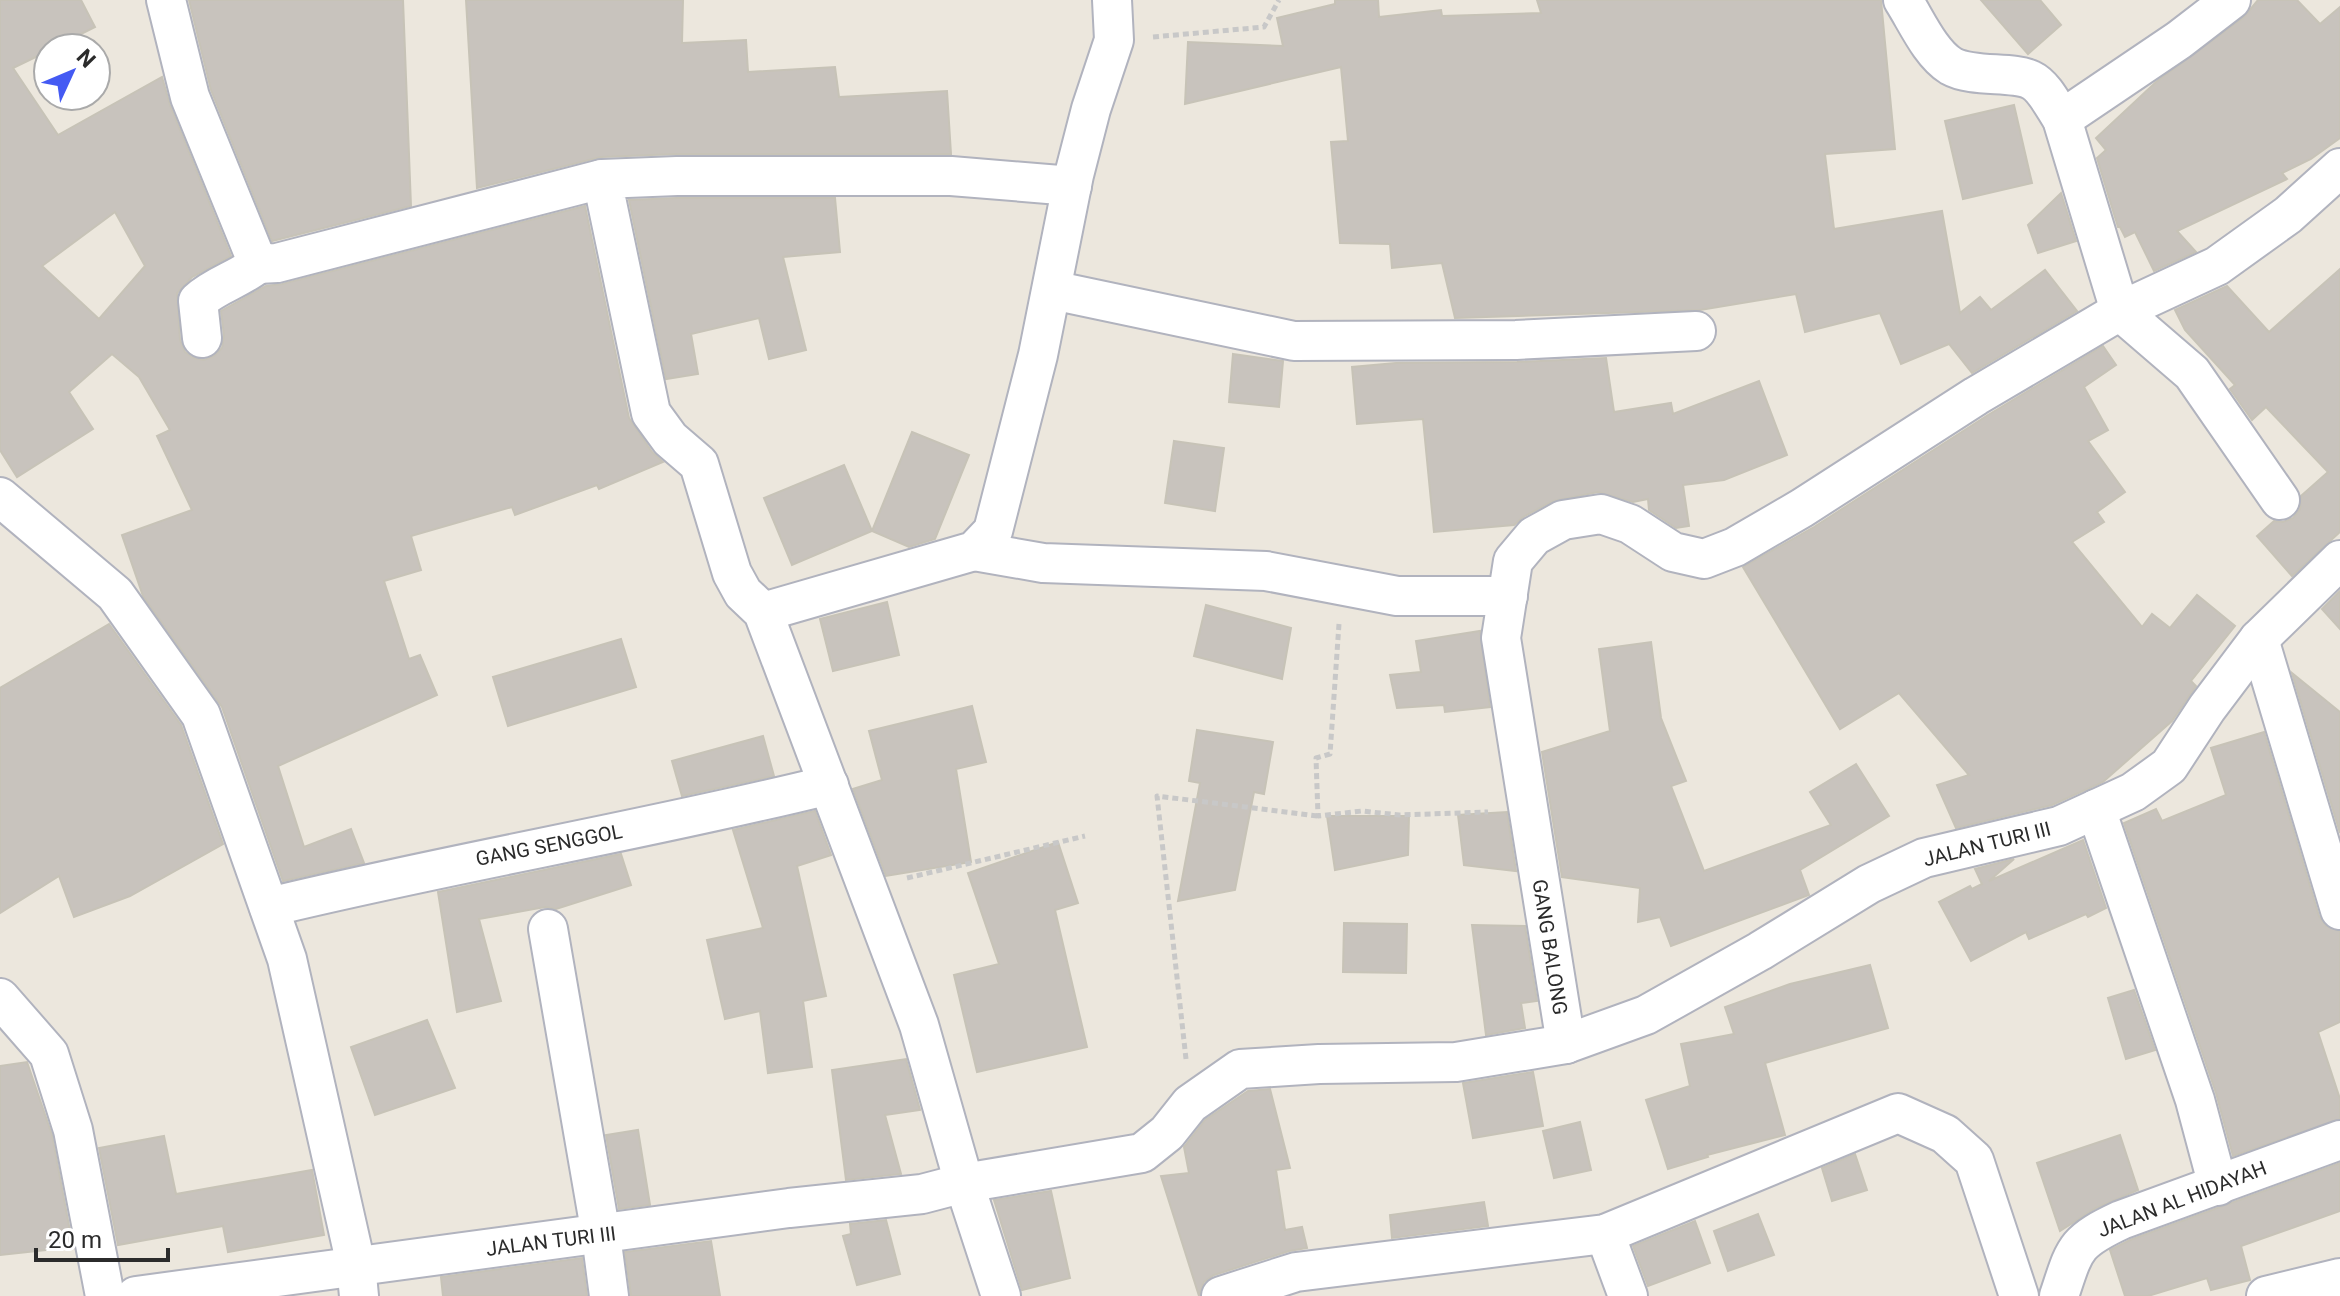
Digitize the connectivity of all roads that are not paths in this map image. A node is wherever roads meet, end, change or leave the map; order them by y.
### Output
1 (166, 0) edge
2 (1112, 0) edge
3 (1903, 0) edge
4 (2231, 0) edge
5 (2062, 119) junction
6 (2340, 168) edge
7 (602, 179) junction
8 (1072, 186) junction
9 (258, 264) junction
10 (1052, 290) junction
11 (2120, 311) junction
12 (1696, 331) dead end
13 (202, 338) dead end
14 (0, 497) edge
15 (2280, 500) dead end
16 (974, 551) junction
17 (2340, 560) edge
18 (1508, 596) junction
19 (763, 612) junction
20 (2259, 639) junction
21 (829, 785) junction
22 (2096, 809) junction
23 (269, 907) junction
24 (2340, 910) edge
25 (548, 929) dead end
26 (0, 998) edge
27 (1566, 1044) junction
28 (2340, 1140) edge
29 (964, 1183) junction
30 (2218, 1186) junction
31 (1605, 1234) junction
32 (601, 1235) junction
33 (2340, 1278) edge
34 (358, 1281) edge
35 (1299, 1284) edge
36 (105, 1296) edge
37 (136, 1296) edge
38 (609, 1296) edge
39 (1001, 1296) edge
40 (1221, 1296) edge
41 (1628, 1296) edge
42 (2019, 1296) edge
43 (2059, 1296) edge
44 (2266, 1296) edge

1 - 9 street
2 - 8 street
3 - 5 street
4 - 5 street
5 - 11 street
6 - 11 street
7 - 8 street
7 - 9 street
7 - 19 street
8 - 10 street
9 - 13 street
10 - 12 street
10 - 16 street
11 - 15 street
11 - 18 street, GANG BALONG
14 - 23 street
16 - 18 street
16 - 19 street
17 - 20 street, JALAN TURI III
18 - 27 street, GANG BALONG
19 - 21 street
20 - 22 street, JALAN TURI III
20 - 24 street
21 - 23 street, GANG SENGGOL
21 - 29 street
22 - 27 street, JALAN TURI III
22 - 30 street
23 - 34 street
25 - 32 street
26 - 36 street
27 - 29 street, GANG BALONG
28 - 30 street, JALAN AL HIDAYAH
29 - 32 street, JALAN TURI III
29 - 39 street
30 - 43 street, JALAN AL HIDAYAH
31 - 35 street
31 - 41 street
31 - 42 street
32 - 34 street, JALAN TURI III
32 - 38 street
33 - 44 street
34 - 37 street, JALAN TURI III
35 - 40 street

